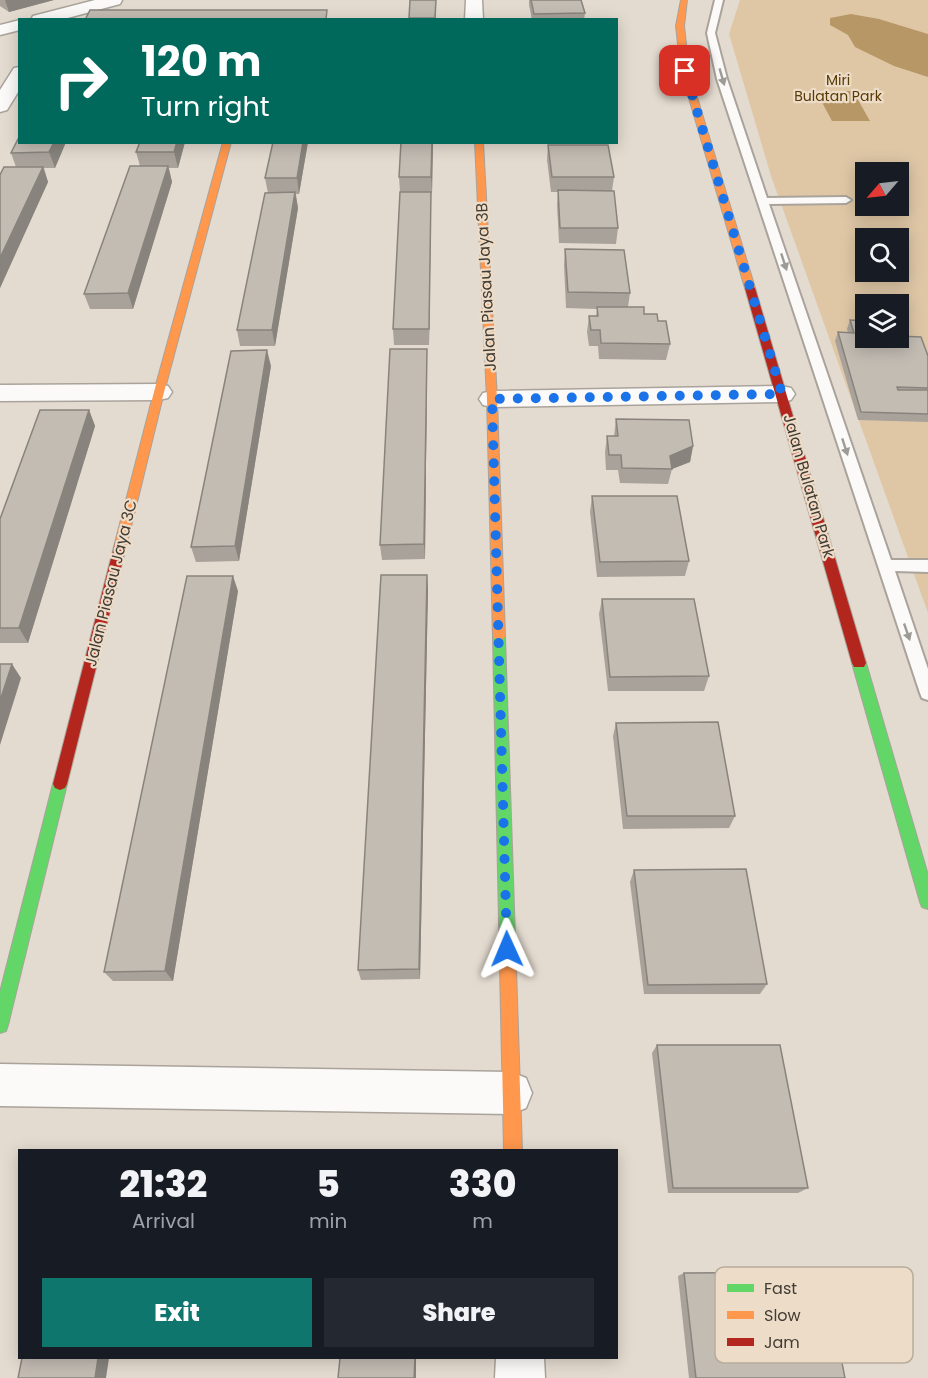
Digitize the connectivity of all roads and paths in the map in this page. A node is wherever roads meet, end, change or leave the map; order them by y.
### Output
1 (114, 0) edge
2 (474, 0) edge
3 (684, 0) edge
4 (719, 0) edge
5 (46, 18) edge
6 (474, 18) edge
7 (18, 26) edge
8 (0, 30) edge
9 (18, 75) edge
10 (0, 106) edge
11 (226, 144) edge
12 (479, 144) edge
13 (846, 200) dead end
14 (764, 201) junction
15 (159, 392) junction
16 (0, 393) edge
17 (782, 394) junction
18 (492, 399) junction
19 (885, 565) junction
20 (928, 566) edge
21 (928, 693) edge
22 (928, 902) edge
23 (0, 1025) edge
24 (0, 1085) edge
25 (511, 1093) junction
26 (513, 1149) edge
27 (519, 1359) edge
28 (520, 1378) edge

1 - 5 street
2 - 6 street
3 - 17 street, Jalan Bulatan Park
4 -> 14 lane
7 - 8 street
9 - 10 street
11 - 15 street, Jalan Piasau Jaya 3C
12 - 18 street, Jalan Piasau Jaya 3B
13 - 14 lane
14 -> 19 lane
15 - 16 street
15 - 23 street, Jalan Piasau Jaya 3C
17 - 18 street
17 - 22 street, Jalan Bulatan Park
18 - 25 street, Jalan Piasau Jaya 3B
19 - 20 lane
19 -> 21 lane
24 - 25 street
25 - 26 street, Jalan Piasau Jaya 3B
27 - 28 street

